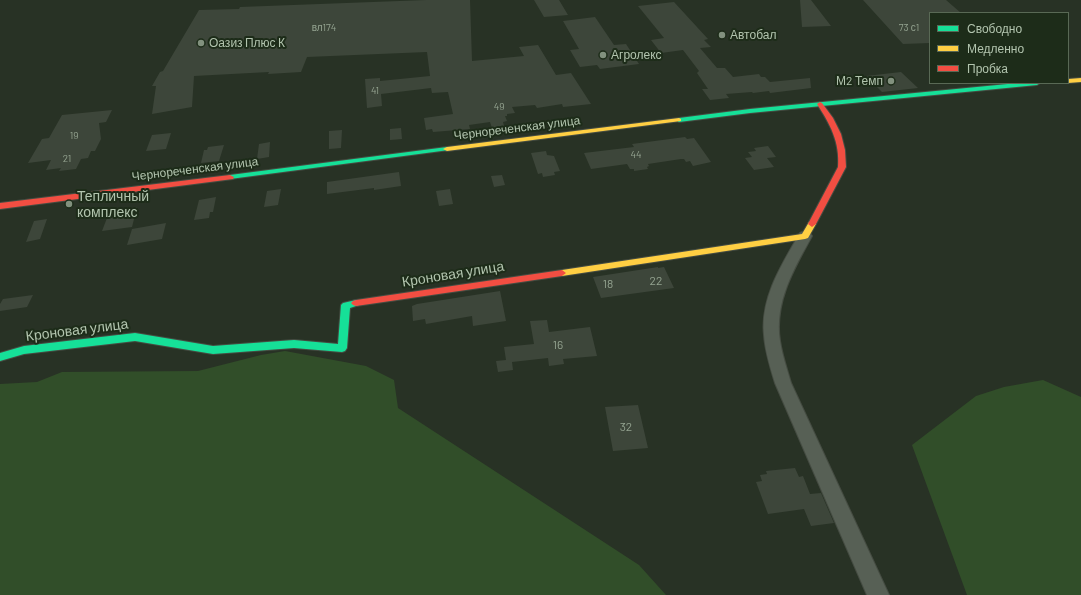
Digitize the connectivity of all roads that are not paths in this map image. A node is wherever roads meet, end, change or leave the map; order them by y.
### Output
1 (1081, 80) edge
2 (1069, 81) edge
3 (1027, 84) edge
4 (820, 104) junction
5 (0, 206) edge
6 (805, 236) junction
7 (0, 357) edge
8 (878, 595) edge

1 - 2 street
3 - 4 street, Чернореченская улица
4 - 5 street, Чернореченская улица
4 - 6 street
6 - 7 street, Кроновая улица
6 - 8 street

